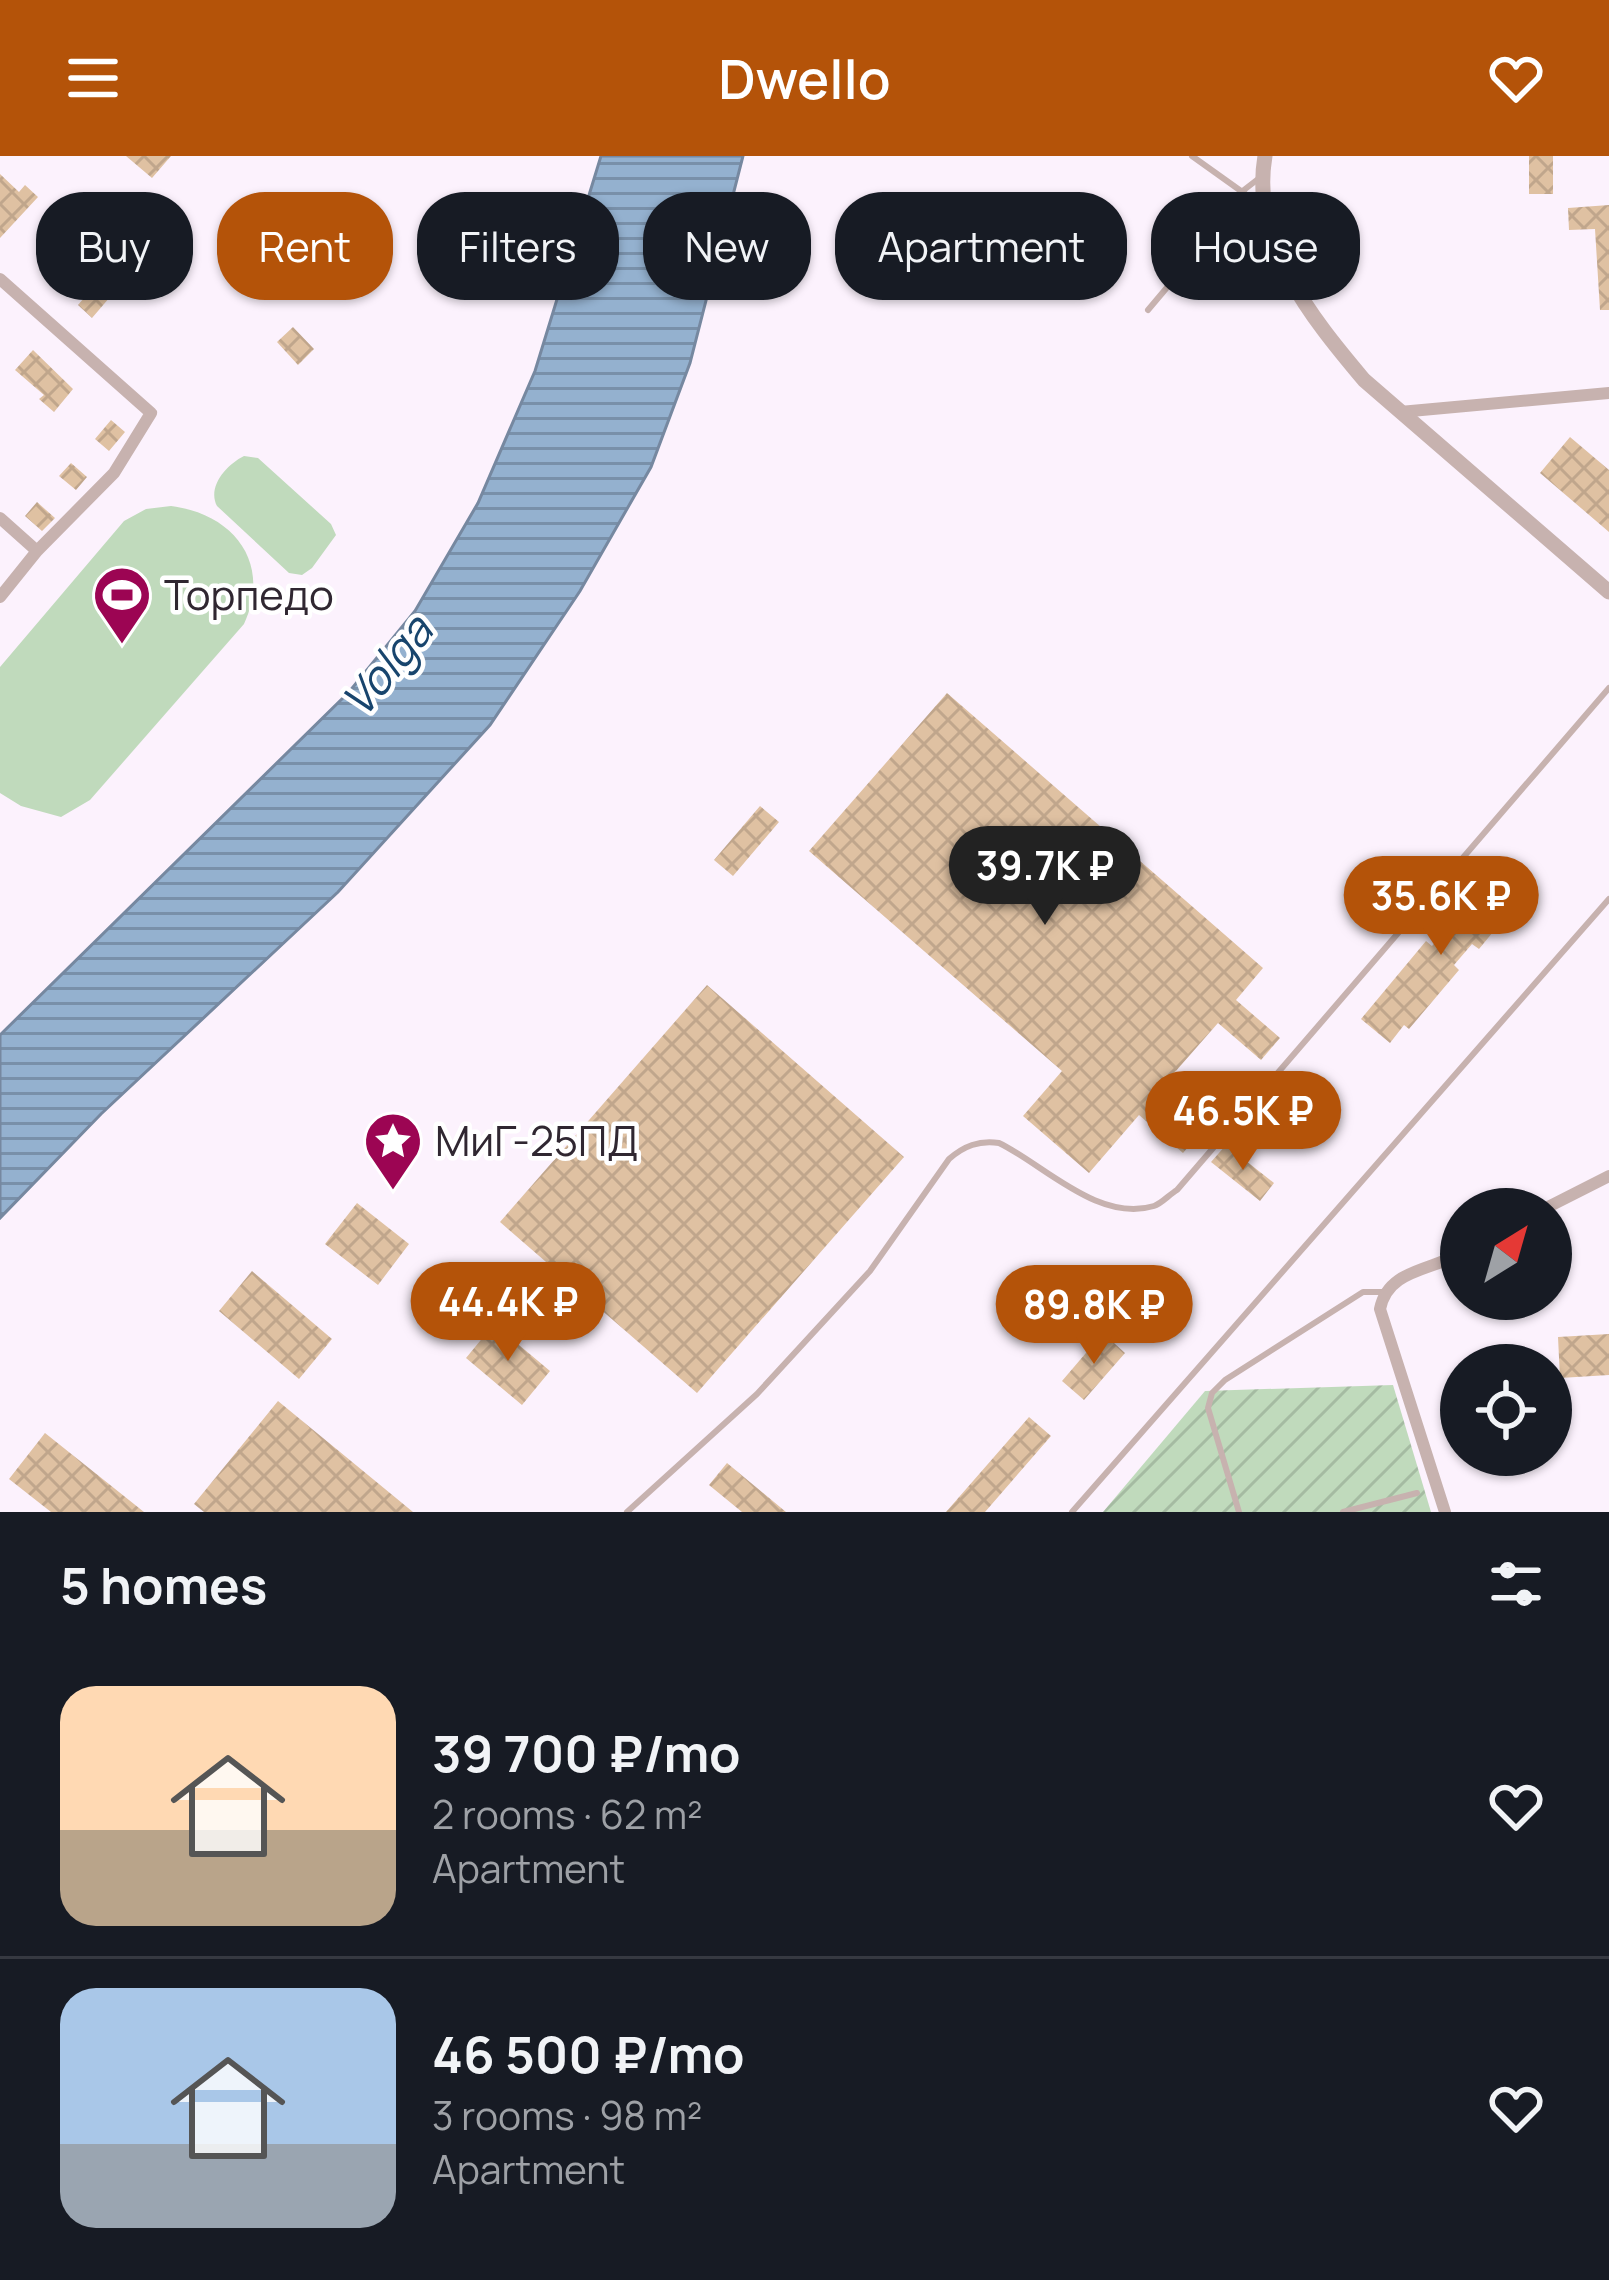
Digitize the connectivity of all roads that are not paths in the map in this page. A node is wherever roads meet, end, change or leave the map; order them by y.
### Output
1 (1192, 156) edge
2 (1265, 156) edge
3 (1262, 176) junction
4 (1239, 192) edge
5 (1241, 192) edge
6 (1262, 192) edge
7 (0, 279) edge
8 (1156, 300) edge
9 (1306, 300) edge
10 (1148, 310) dead end
11 (1609, 393) edge
12 (1400, 412) junction
13 (0, 518) edge
14 (37, 551) junction
15 (1609, 592) edge
16 (0, 597) edge
17 (1609, 688) edge
18 (1609, 899) edge
19 (1609, 1176) edge
20 (1572, 1195) edge
21 (1440, 1261) edge
22 (1383, 1292) junction
23 (1417, 1493) dead end
24 (627, 1512) edge
25 (1072, 1512) edge
26 (1239, 1512) edge
27 (1343, 1512) edge
28 (1445, 1512) edge

1 - 4 lane
2 - 3 street
3 - 5 lane
3 - 6 street
7 - 14 street
8 - 10 lane
9 - 12 street
11 - 12 street
12 - 15 street
13 - 14 street
14 - 16 street
17 - 24 lane
18 - 25 lane
19 - 20 street
21 - 22 street
22 - 26 lane
22 - 28 street
23 - 27 lane

